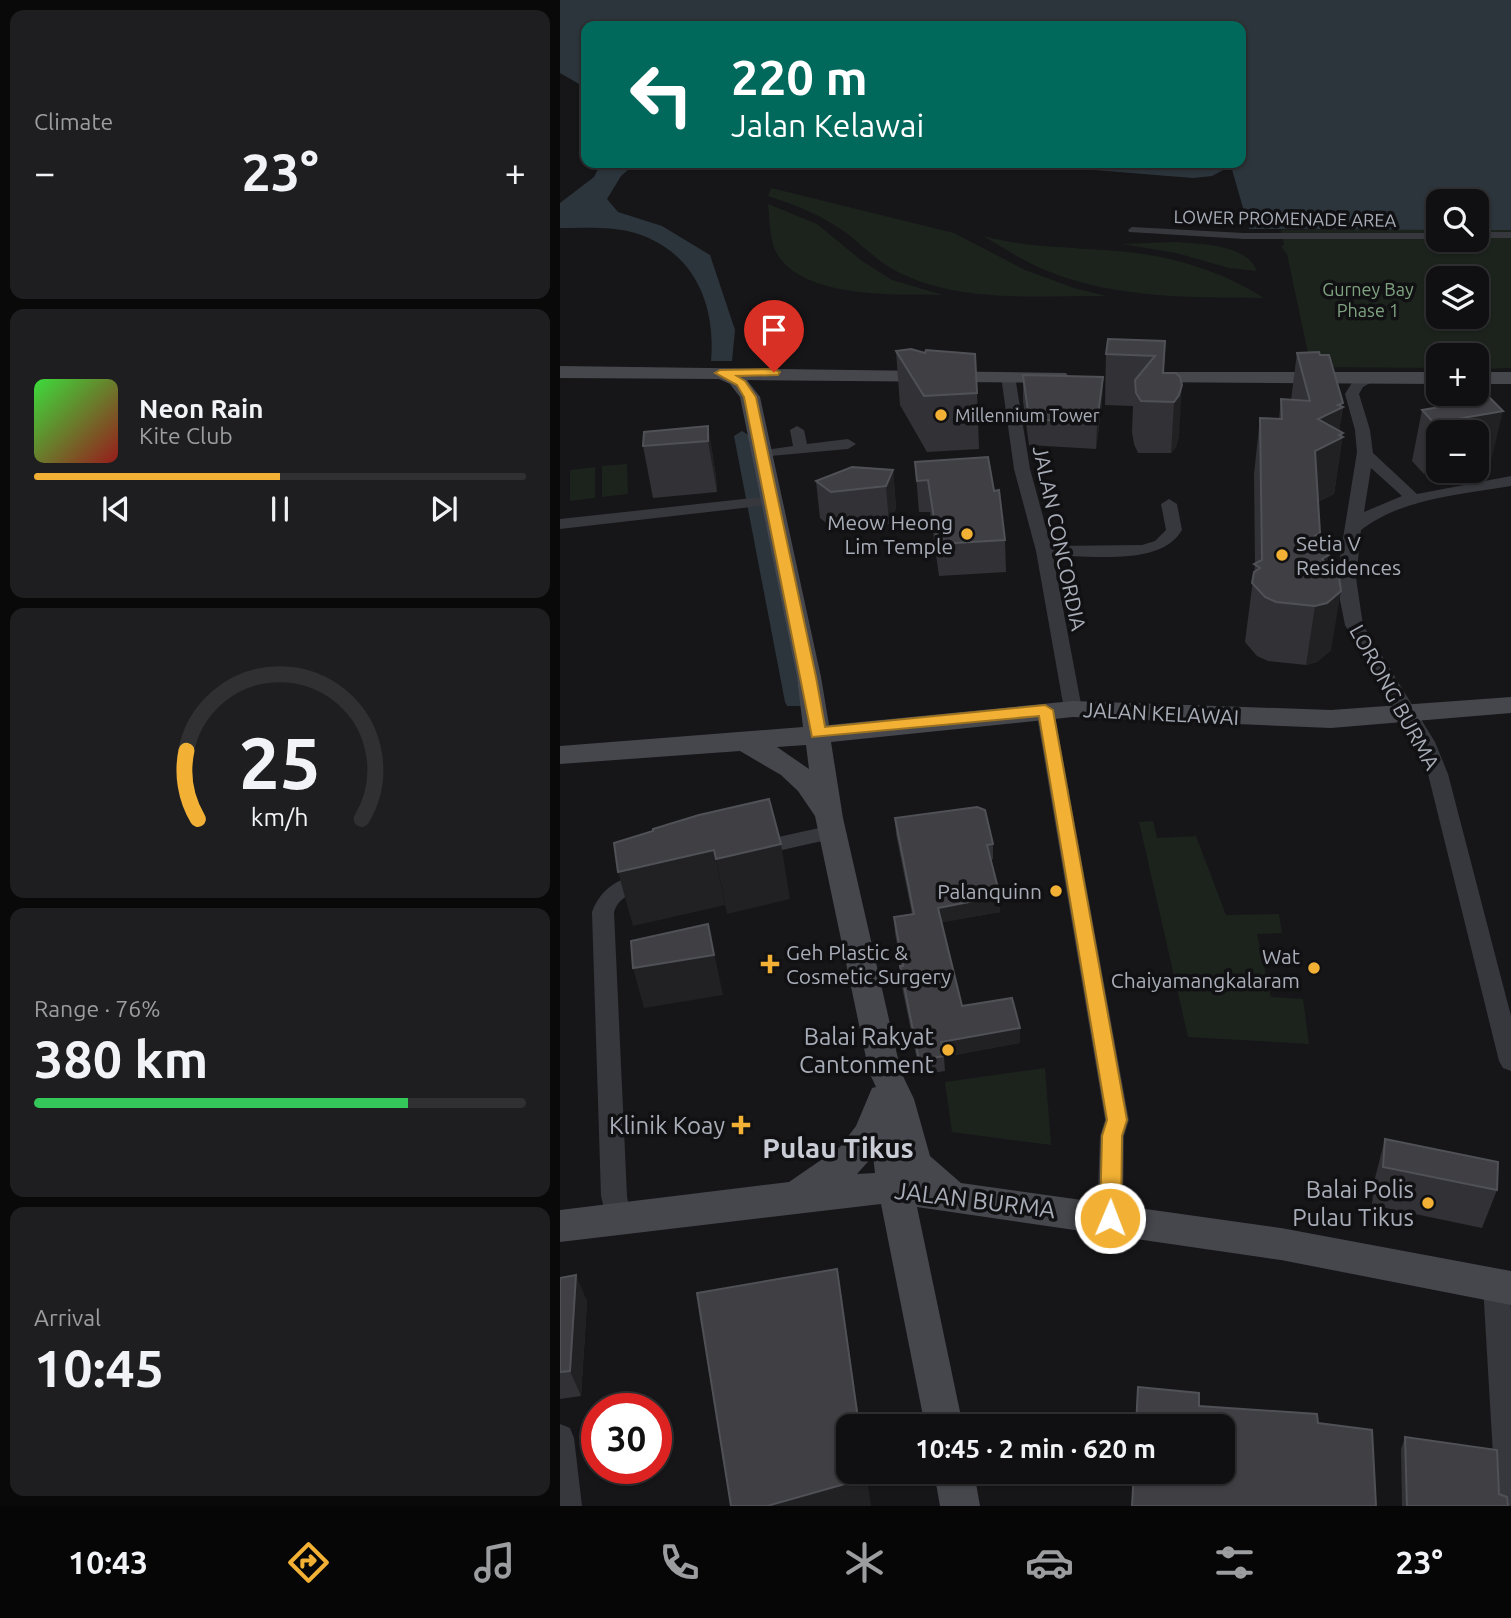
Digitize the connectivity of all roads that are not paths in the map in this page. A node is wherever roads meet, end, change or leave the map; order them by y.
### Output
1 (1132, 230) dead end
2 (1489, 235) edge
3 (1511, 235) edge
4 (1426, 236) edge
5 (560, 372) edge
6 (720, 373) junction
7 (811, 375) junction
8 (1007, 376) junction
9 (1084, 377) edge
10 (1124, 377) edge
11 (1426, 378) edge
12 (1489, 378) edge
13 (1511, 378) edge
14 (1370, 379) junction
15 (750, 397) junction
16 (797, 430) dead end
17 (848, 444) dead end
18 (801, 449) junction
19 (763, 454) junction
20 (1365, 454) junction
21 (1511, 481) edge
22 (1413, 498) junction
23 (759, 503) junction
24 (1169, 505) dead end
25 (560, 524) edge
26 (1351, 530) junction
27 (1044, 551) junction
28 (1511, 705) edge
29 (1073, 709) junction
30 (1045, 710) junction
31 (1407, 715) junction
32 (818, 733) junction
33 (744, 742) junction
34 (560, 755) edge
35 (831, 825) junction
36 (734, 854) edge
37 (661, 874) edge
38 (1511, 1058) edge
39 (883, 1087) junction
40 (894, 1189) junction
41 (950, 1195) junction
42 (791, 1197) junction
43 (1110, 1218) junction
44 (618, 1220) junction
45 (560, 1226) edge
46 (1503, 1287) edge
47 (942, 1414) edge
48 (560, 1438) edge
49 (956, 1484) edge
50 (567, 1506) edge
51 (960, 1506) edge
52 (1511, 1506) edge

1 - 4 street, LOWER PROMENADE AREA
2 - 3 street
5 - 6 main road
6 - 7 main road
6 - 15 main road
7 - 8 main road
7 - 15 main road
8 - 9 main road
8 - 27 street, JALAN CONCORDIA
10 - 14 main road
11 - 14 main road
12 - 13 main road
14 - 20 street, LORONG BURMA
15 - 19 main road
16 - 18 street
17 - 18 street
18 - 19 street
19 - 23 main road
20 - 22 street
20 - 26 street, LORONG BURMA
21 - 22 street
22 - 26 street
23 - 25 street
23 - 32 main road
24 - 27 street
26 - 31 street, LORONG BURMA
27 - 29 street, JALAN CONCORDIA
28 - 31 main road, JALAN KELAWAI
29 - 30 main road, JALAN KELAWAI
29 - 31 main road, JALAN KELAWAI
30 - 32 main road, JALAN KELAWAI
30 - 43 street
31 - 38 street, LORONG BURMA
32 - 33 main road, JALAN KELAWAI
32 - 35 main road
33 - 34 main road, JALAN KELAWAI
33 - 35 main road
35 - 36 street
35 - 39 main road
37 - 44 street
39 - 40 main road
39 - 41 main road
39 - 42 main road
40 - 41 main road, JALAN BURMA
40 - 42 main road, JALAN BURMA
40 - 47 main road
41 - 43 main road, JALAN BURMA
42 - 44 main road, JALAN BURMA
43 - 46 main road, JALAN BURMA
44 - 45 main road, JALAN BURMA
46 - 52 street
48 - 50 street
49 - 51 main road

